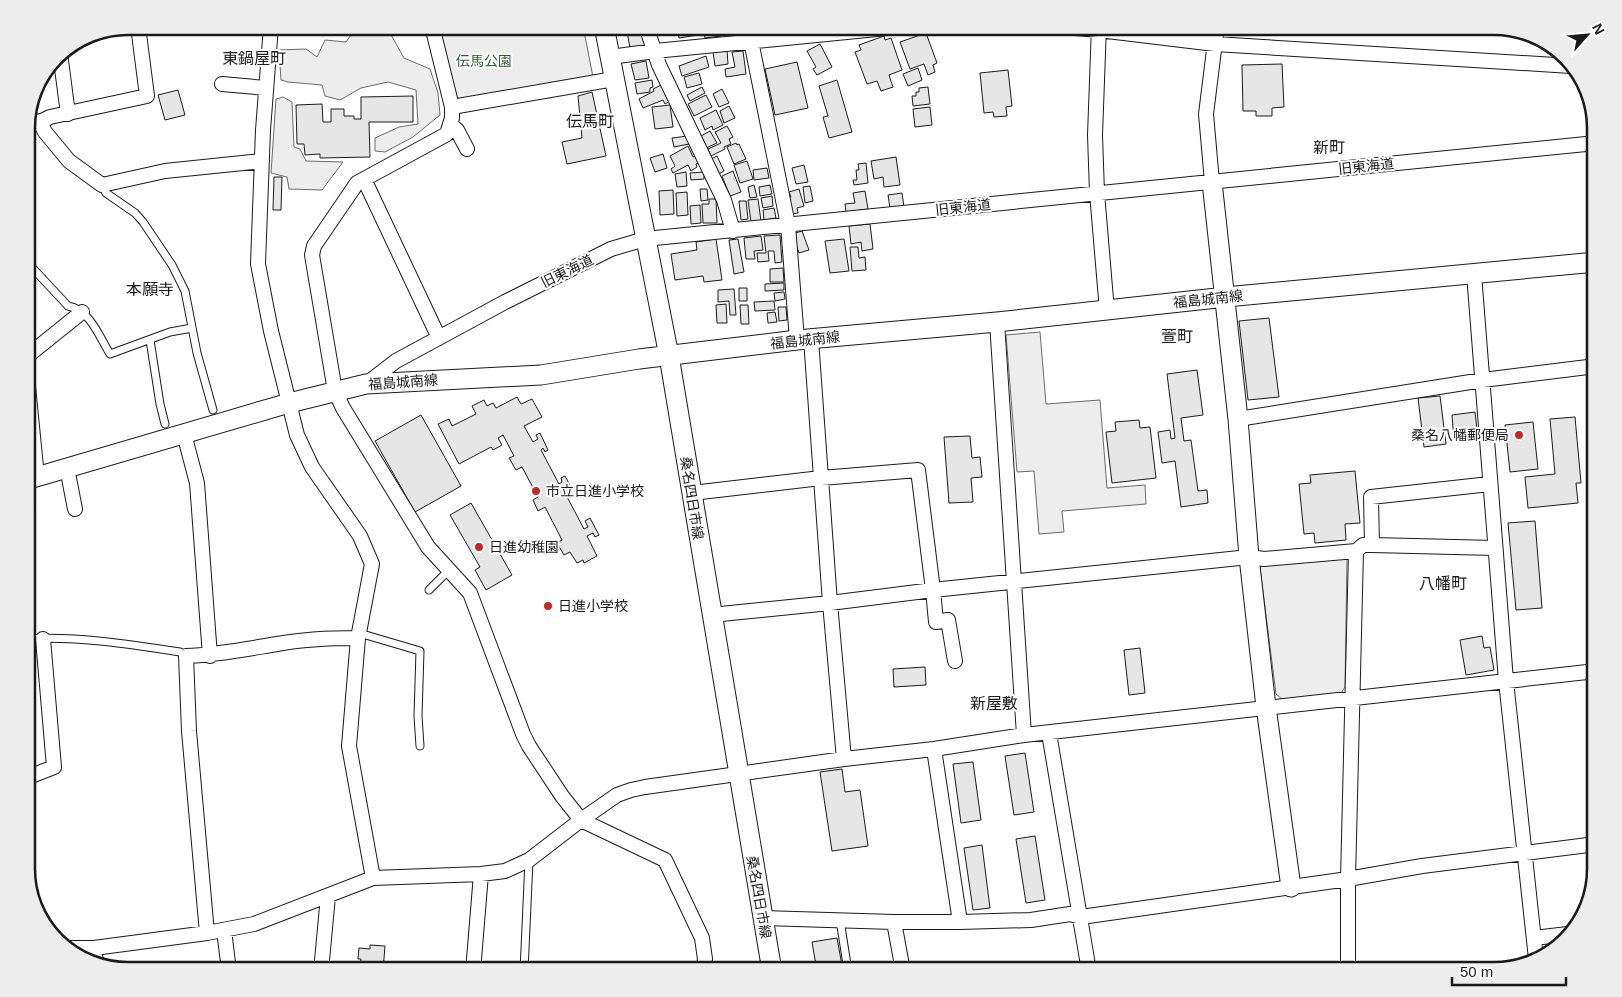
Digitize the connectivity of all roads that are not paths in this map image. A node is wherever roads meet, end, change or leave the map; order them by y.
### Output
1 (139, 35) edge
2 (270, 35) edge
3 (434, 35) edge
4 (606, 35) edge
5 (649, 35) edge
6 (750, 35) edge
7 (814, 35) edge
8 (1099, 35) edge
9 (1150, 35) edge
10 (1216, 35) edge
11 (752, 41) junction
12 (1215, 44) junction
13 (655, 51) junction
14 (610, 57) junction
15 (61, 63) edge
16 (1563, 66) edge
17 (614, 79) junction
18 (222, 84) dead end
19 (266, 88) junction
20 (452, 106) junction
21 (68, 114) junction
22 (35, 121) edge
23 (35, 123) edge
24 (450, 124) junction
25 (1587, 144) edge
26 (467, 149) dead end
27 (262, 161) junction
28 (364, 179) junction
29 (1212, 182) junction
30 (102, 186) junction
31 (1097, 193) junction
32 (788, 225) junction
33 (733, 230) junction
34 (645, 239) junction
35 (1587, 263) edge
36 (35, 271) edge
37 (1474, 274) junction
38 (1226, 297) junction
39 (1107, 310) junction
40 (82, 312) junction
41 (997, 322) junction
42 (192, 328) junction
43 (439, 338) junction
44 (150, 340) junction
45 (804, 340) junction
46 (35, 350) edge
47 (668, 356) junction
48 (1587, 367) edge
49 (1483, 380) junction
50 (366, 384) junction
51 (335, 391) junction
52 (289, 403) junction
53 (213, 410) dead end
54 (1238, 419) junction
55 (165, 424) dead end
56 (184, 434) junction
57 (67, 468) junction
58 (35, 477) edge
59 (822, 478) junction
60 (1490, 484) junction
61 (692, 493) junction
62 (74, 509) dead end
63 (1372, 545) junction
64 (1495, 548) junction
65 (1356, 551) junction
66 (1249, 557) junction
67 (449, 570) junction
68 (1014, 582) junction
69 (429, 590) dead end
70 (933, 590) junction
71 (830, 603) junction
72 (711, 615) junction
73 (358, 636) junction
74 (35, 639) edge
75 (43, 639) junction
76 (186, 656) junction
77 (210, 656) junction
78 (955, 661) dead end
79 (1587, 672) edge
80 (1506, 681) junction
81 (1351, 699) junction
82 (1266, 707) junction
83 (1048, 733) junction
84 (1024, 735) junction
85 (420, 746) dead end
86 (934, 749) junction
87 (844, 759) junction
88 (738, 774) junction
89 (35, 775) edge
90 (581, 820) junction
91 (1587, 845) edge
92 (1525, 853) junction
93 (529, 860) junction
94 (481, 874) junction
95 (373, 878) junction
96 (1348, 879) junction
97 (1291, 887) junction
98 (328, 896) junction
99 (1081, 917) junction
100 (763, 918) junction
101 (840, 920) junction
102 (894, 922) junction
103 (960, 922) junction
104 (224, 930) junction
105 (207, 933) junction
106 (1560, 935) edge
107 (1534, 938) junction
108 (78, 948) edge
109 (94, 948) junction
110 (1535, 953) edge
111 (95, 956) edge
112 (228, 962) edge
113 (322, 962) edge
114 (474, 962) edge
115 (524, 962) edge
116 (704, 962) edge
117 (770, 962) edge
118 (847, 962) edge
119 (901, 962) edge
120 (1088, 962) edge
121 (1348, 962) edge

1 - 21 street
2 - 19 street
3 - 20 street
4 - 14 main road, 桑名四日市線
5 - 13 street
6 - 11 street
7 - 11 street
8 - 31 street
9 - 12 street
10 - 12 street
11 - 13 street
11 - 32 street
12 - 16 street
12 - 29 street
13 - 14 street
13 - 33 street
14 - 17 main road, 桑名四日市線
15 - 21 street
17 - 20 street
17 - 34 main road, 桑名四日市線
18 - 19 street
19 - 27 street
20 - 24 street
21 - 22 street
23 - 30 street
24 - 26 street
24 - 28 street
25 - 29 street, 旧東海道
27 - 30 street
27 - 52 street
28 - 43 street
28 - 51 street
29 - 31 street, 旧東海道
29 - 38 main road
30 - 42 lane
31 - 32 street, 旧東海道
31 - 39 street
32 - 33 street, 旧東海道
32 - 45 street
33 - 34 street, 旧東海道
34 - 43 street, 旧東海道
34 - 47 main road, 桑名四日市線
35 - 37 main road, 福島城南線
36 - 40 lane
37 - 38 main road, 福島城南線
37 - 49 street
38 - 39 main road, 福島城南線
38 - 54 main road
39 - 41 main road, 福島城南線
40 - 44 lane
40 - 46 street
41 - 45 main road, 福島城南線
41 - 68 street
42 - 44 lane
42 - 53 lane
43 - 50 street, 旧東海道
44 - 55 lane
45 - 47 main road, 福島城南線
45 - 59 street
47 - 50 main road, 福島城南線
47 - 61 main road, 桑名四日市線
48 - 49 street
49 - 54 street
49 - 60 street
50 - 51 main road, 福島城南線
51 - 52 main road, 福島城南線
51 - 67 street
52 - 56 main road, 福島城南線
52 - 73 street
54 - 66 main road
56 - 57 main road, 福島城南線
56 - 77 street
57 - 58 main road, 福島城南線
57 - 62 street
59 - 61 street
59 - 70 street
59 - 71 street
60 - 63 street
60 - 64 street
61 - 72 main road, 桑名四日市線
63 - 64 street
63 - 65 street
64 - 80 street
65 - 66 street
65 - 81 street
66 - 68 street
66 - 82 main road
67 - 69 lane
67 - 90 street
68 - 70 street
68 - 84 street
70 - 71 street
70 - 78 street
71 - 72 street
71 - 87 street
72 - 88 main road, 桑名四日市線
73 - 77 street
73 - 85 lane
73 - 95 street
74 - 75 lane
75 - 76 lane
75 - 89 street
76 - 77 street
76 - 105 street
79 - 80 street
80 - 81 street
80 - 92 street
81 - 82 street
81 - 96 street
82 - 83 street
82 - 97 main road
83 - 84 street
83 - 99 street
84 - 86 street
86 - 87 street
86 - 103 street
87 - 88 street
88 - 90 street
88 - 100 main road, 桑名四日市線
90 - 93 street
90 - 116 street
91 - 92 street
92 - 96 street
92 - 107 street
93 - 94 street
93 - 115 lane
94 - 95 street
94 - 114 street
95 - 98 street
96 - 97 street
96 - 121 street
97 - 99 street
98 - 104 street
98 - 113 street
99 - 103 street
99 - 120 street
100 - 101 street
100 - 117 main road, 桑名四日市線
101 - 102 street
101 - 118 lane
102 - 103 street
102 - 119 street
104 - 105 street
104 - 112 street
105 - 109 street
106 - 107 street
107 - 110 street
108 - 109 street
109 - 111 street

